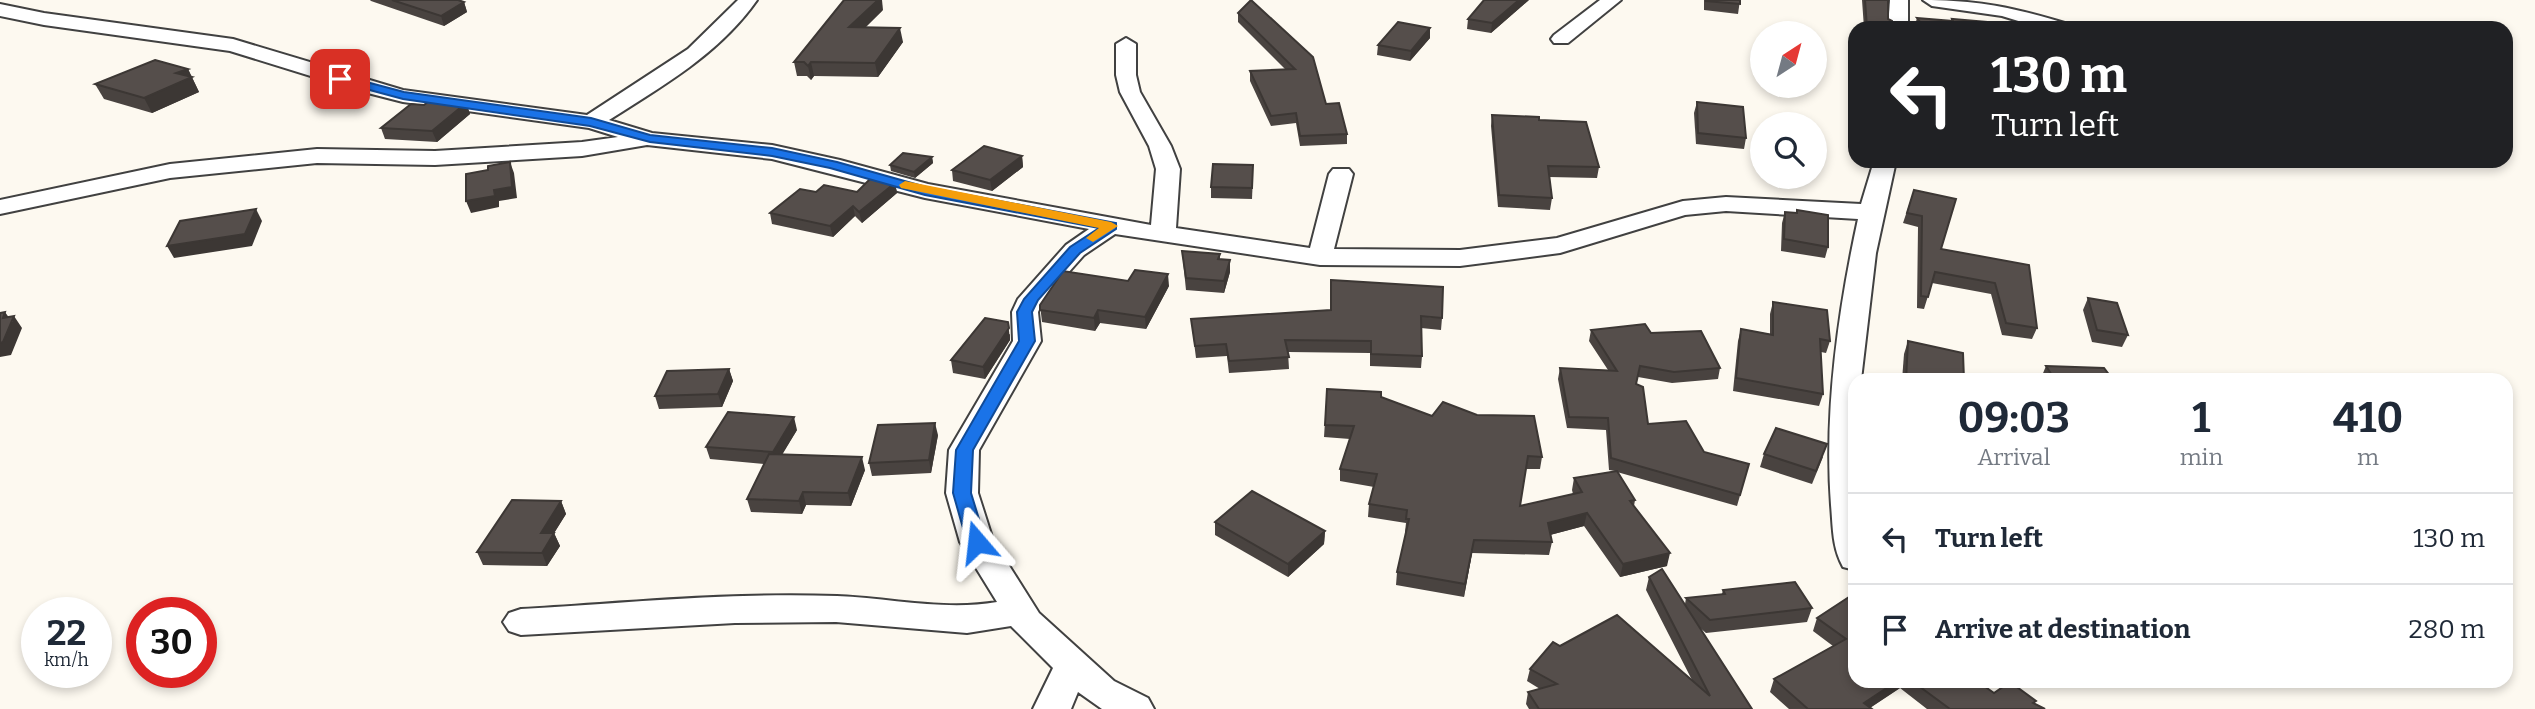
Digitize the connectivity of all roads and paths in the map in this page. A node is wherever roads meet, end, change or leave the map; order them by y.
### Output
1 (748, 0) edge
2 (1612, 0) edge
3 (1899, 0) edge
4 (1932, 0) edge
5 (0, 10) edge
6 (1898, 21) edge
7 (2038, 21) edge
8 (1561, 39) dead end
9 (1126, 44) dead end
10 (591, 122) junction
11 (650, 139) junction
12 (1883, 168) edge
13 (1341, 174) dead end
14 (0, 207) edge
15 (1871, 212) junction
16 (1111, 226) junction
17 (1163, 232) junction
18 (1320, 257) junction
19 (1848, 517) edge
20 (1021, 611) junction
21 (520, 622) dead end
22 (1073, 664) junction
23 (1052, 709) edge
24 (1135, 709) edge

1 - 10 street
2 - 8 street
3 - 6 street
4 - 7 street
5 - 10 street
9 - 17 street
10 - 11 street
11 - 14 street
11 - 16 street
12 - 15 street
13 - 18 street
15 - 18 street
15 - 19 street
16 - 17 street
16 - 20 street
17 - 18 street
20 - 21 street
20 - 22 street
22 - 23 street
22 - 24 street

